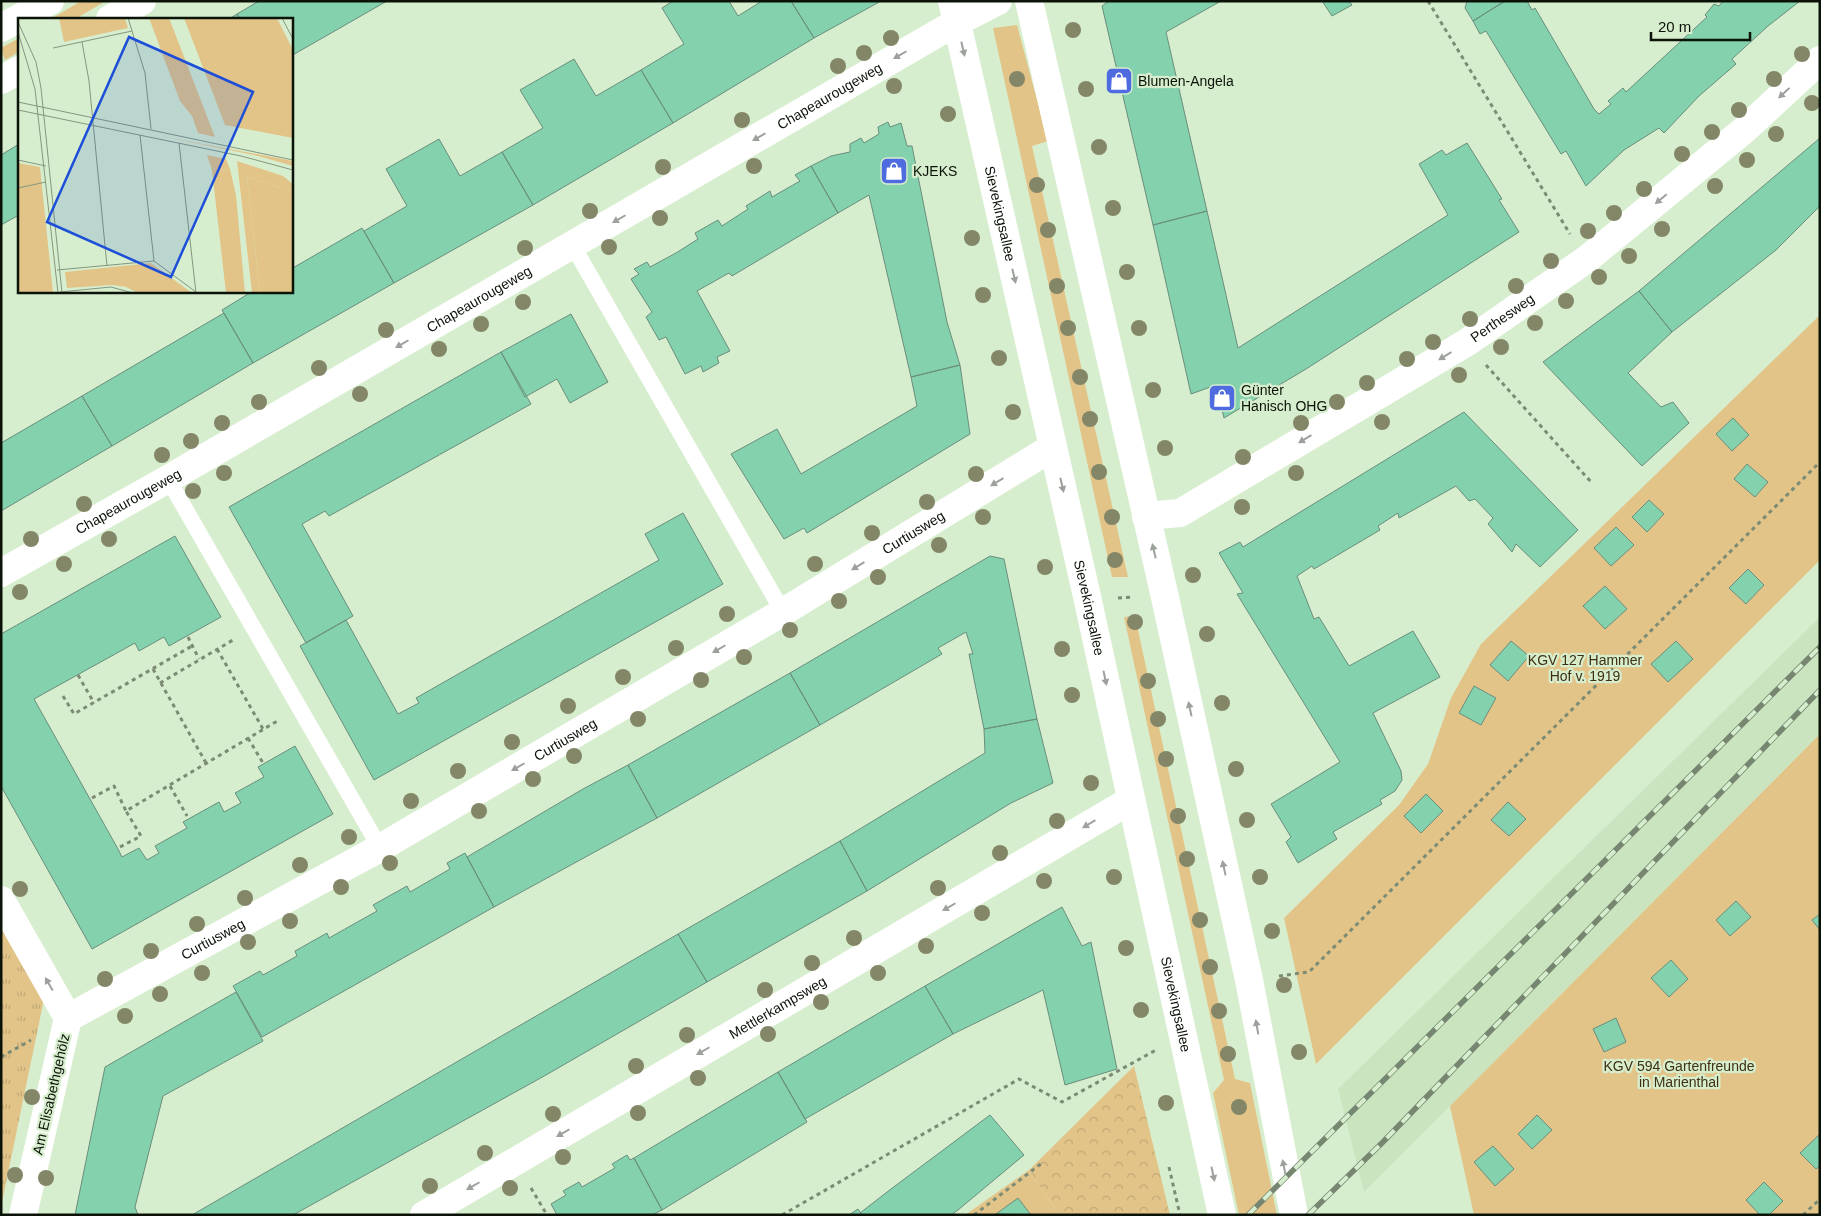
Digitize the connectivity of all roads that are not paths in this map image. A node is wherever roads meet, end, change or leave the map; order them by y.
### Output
1 (50, 1) edge
2 (142, 1) edge
3 (998, 1) edge
4 (1029, 1) edge
5 (955, 12) edge
6 (19, 18) edge
7 (112, 18) edge
8 (18, 19) edge
9 (1, 28) edge
10 (1820, 60) edge
11 (18, 71) edge
12 (1, 80) edge
13 (573, 246) junction
14 (1053, 446) junction
15 (168, 480) junction
16 (1146, 516) junction
17 (1, 573) edge
18 (783, 612) junction
19 (1131, 800) junction
20 (380, 848) junction
21 (1, 900) edge
22 (68, 1018) junction
23 (23, 1215) edge
24 (424, 1215) edge
25 (1222, 1215) edge
26 (1294, 1215) edge

1 - 6 street
2 - 7 street
3 - 5 street, Chapeaurougeweg
4 - 16 street
5 -> 13 street, Chapeaurougeweg
5 -> 14 street, Sievekingsallee
8 - 9 street
10 -> 16 street, Perthesweg
11 - 12 street
13 -> 15 street, Chapeaurougeweg
13 - 18 lane
14 -> 18 street, Curtiusweg
14 -> 19 street, Sievekingsallee
15 - 17 street, Chapeaurougeweg
15 - 20 lane
26 -> 16 street
18 -> 20 street, Curtiusweg
19 -> 24 street, Mettlerkampsweg
19 -> 25 street, Sievekingsallee
20 - 22 street, Curtiusweg
22 -> 21 street, Am Elisabethgehölz
22 - 23 street, Am Elisabethgehölz

